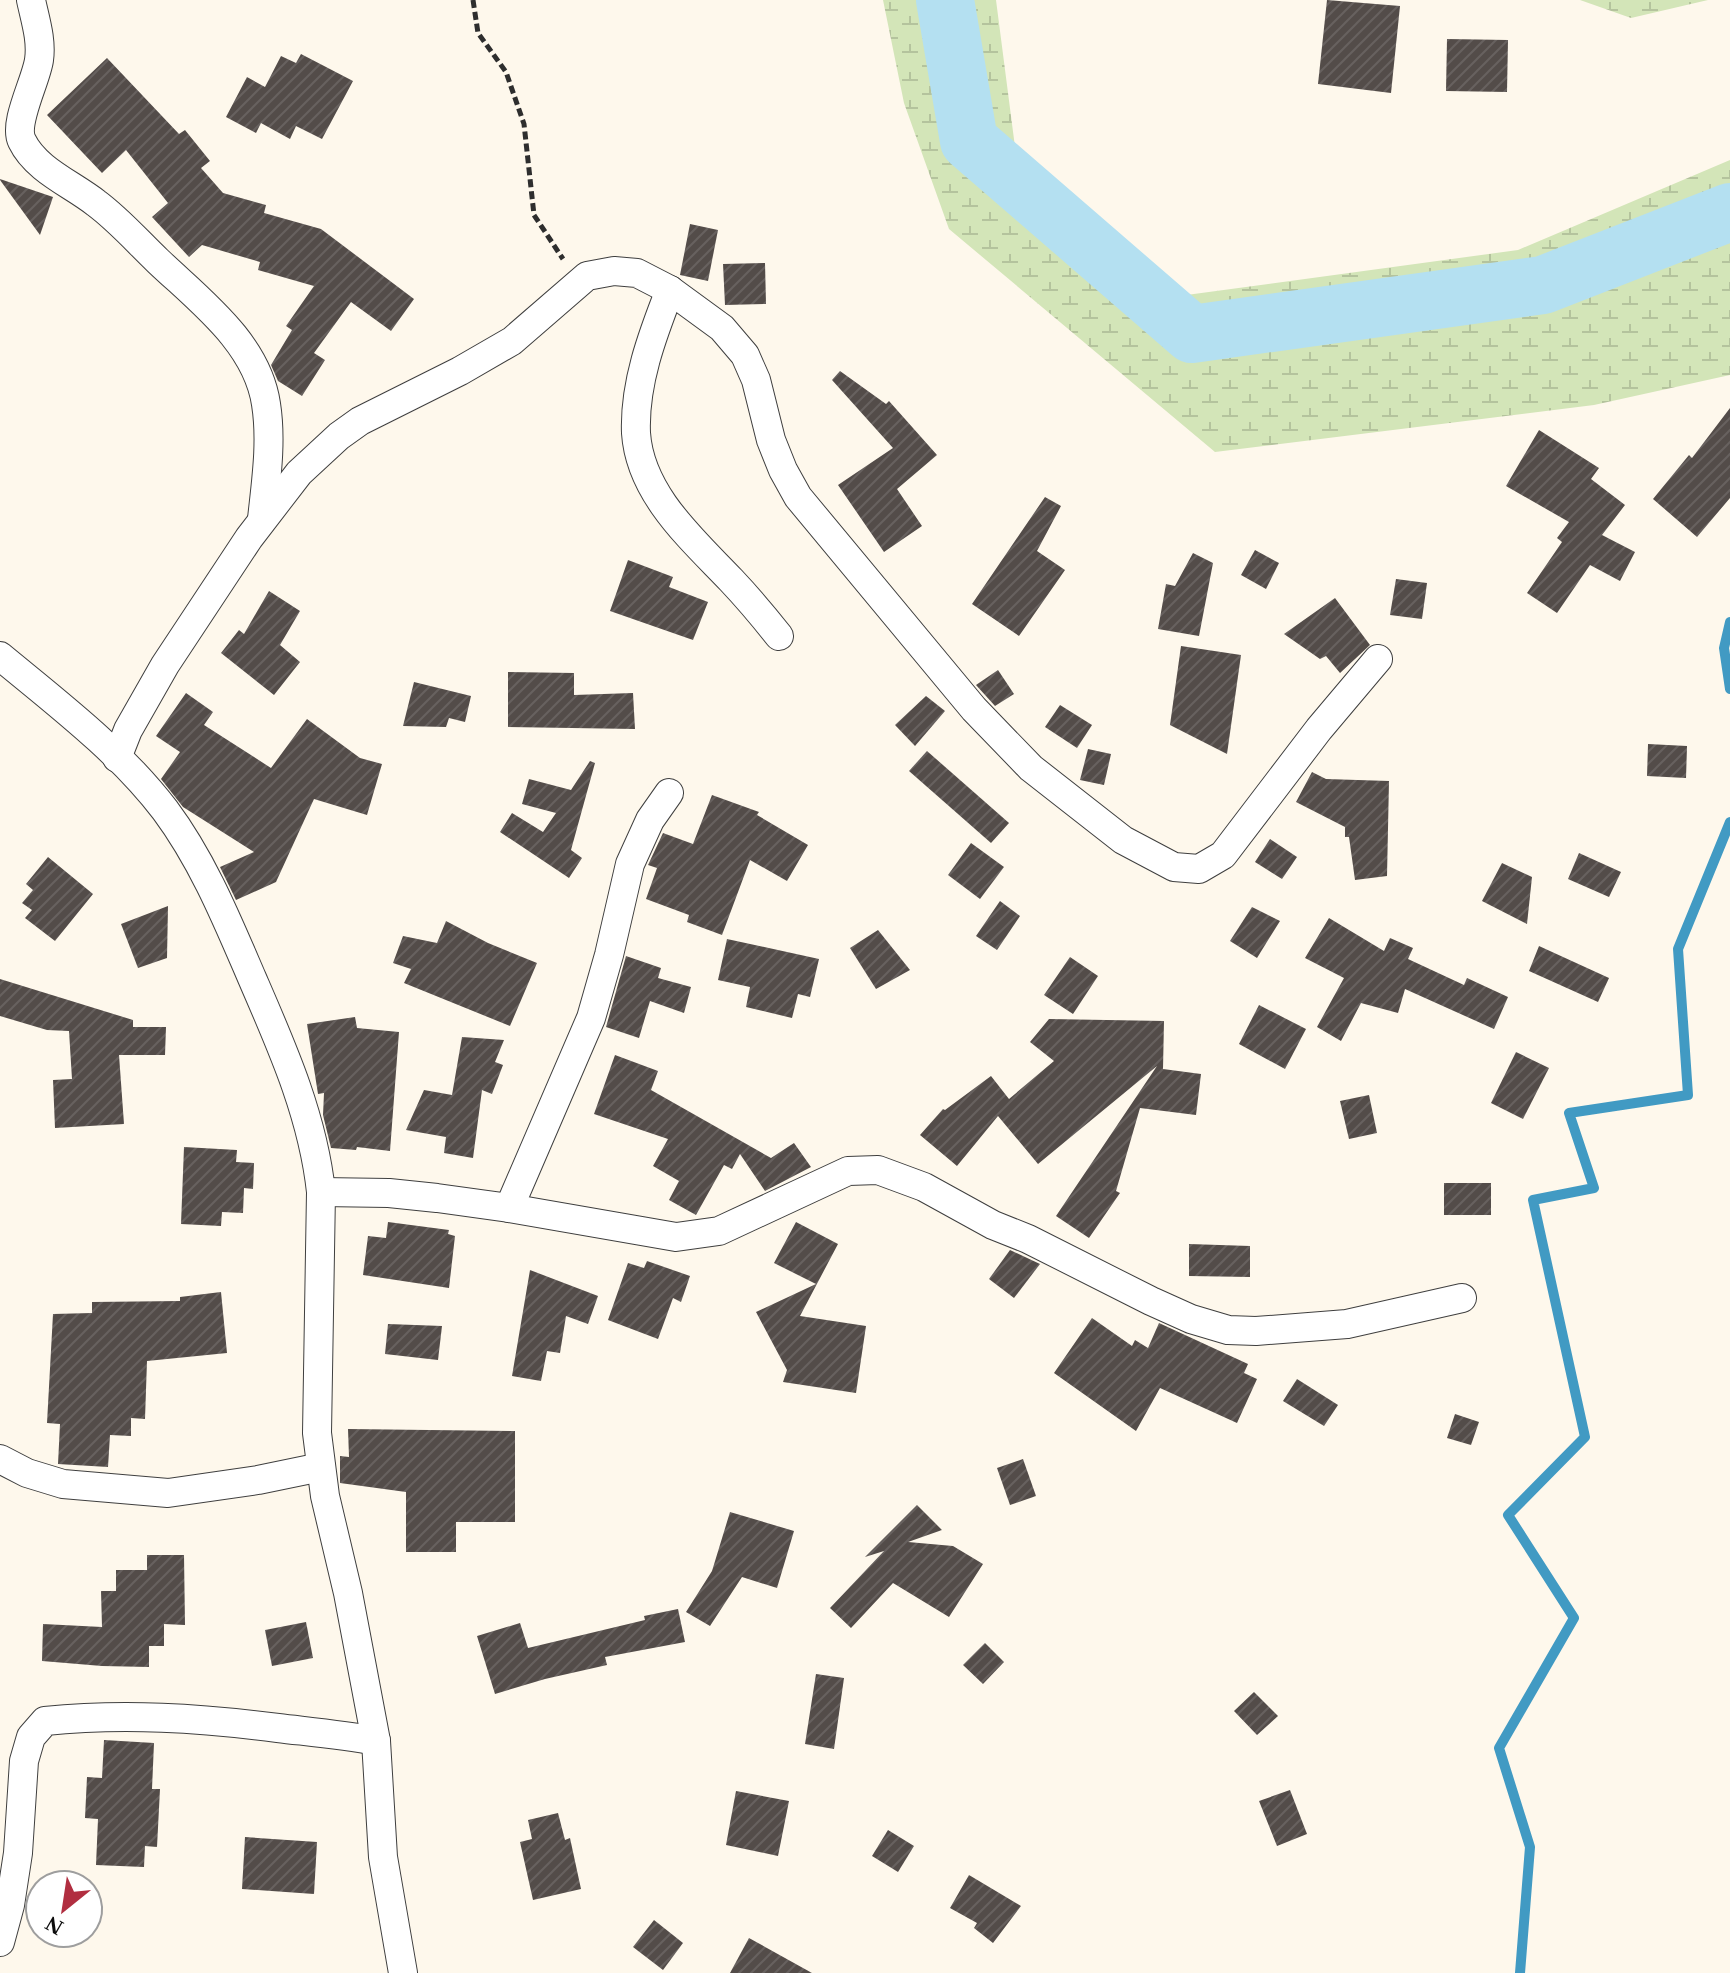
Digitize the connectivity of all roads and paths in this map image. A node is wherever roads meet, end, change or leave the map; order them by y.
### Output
1 (31, 0) edge
2 (473, 0) edge
3 (587, 276) junction
4 (670, 290) junction
5 (262, 520) junction
6 (779, 636) dead end
7 (0, 656) edge
8 (1378, 659) dead end
9 (117, 758) junction
10 (669, 793) dead end
11 (321, 1192) junction
12 (509, 1208) junction
13 (1462, 1298) dead end
14 (0, 1459) edge
15 (321, 1467) junction
16 (376, 1741) junction
17 (0, 1942) edge
18 (403, 1973) edge

1 - 5 street
2 - 3 path
3 - 4 street
3 - 5 street
4 - 6 street
4 - 8 street
5 - 9 street
7 - 9 street
9 - 11 street
10 - 12 street
11 - 12 street
11 - 15 street
12 - 13 street
14 - 15 street
15 - 16 street
16 - 17 street
16 - 18 street

